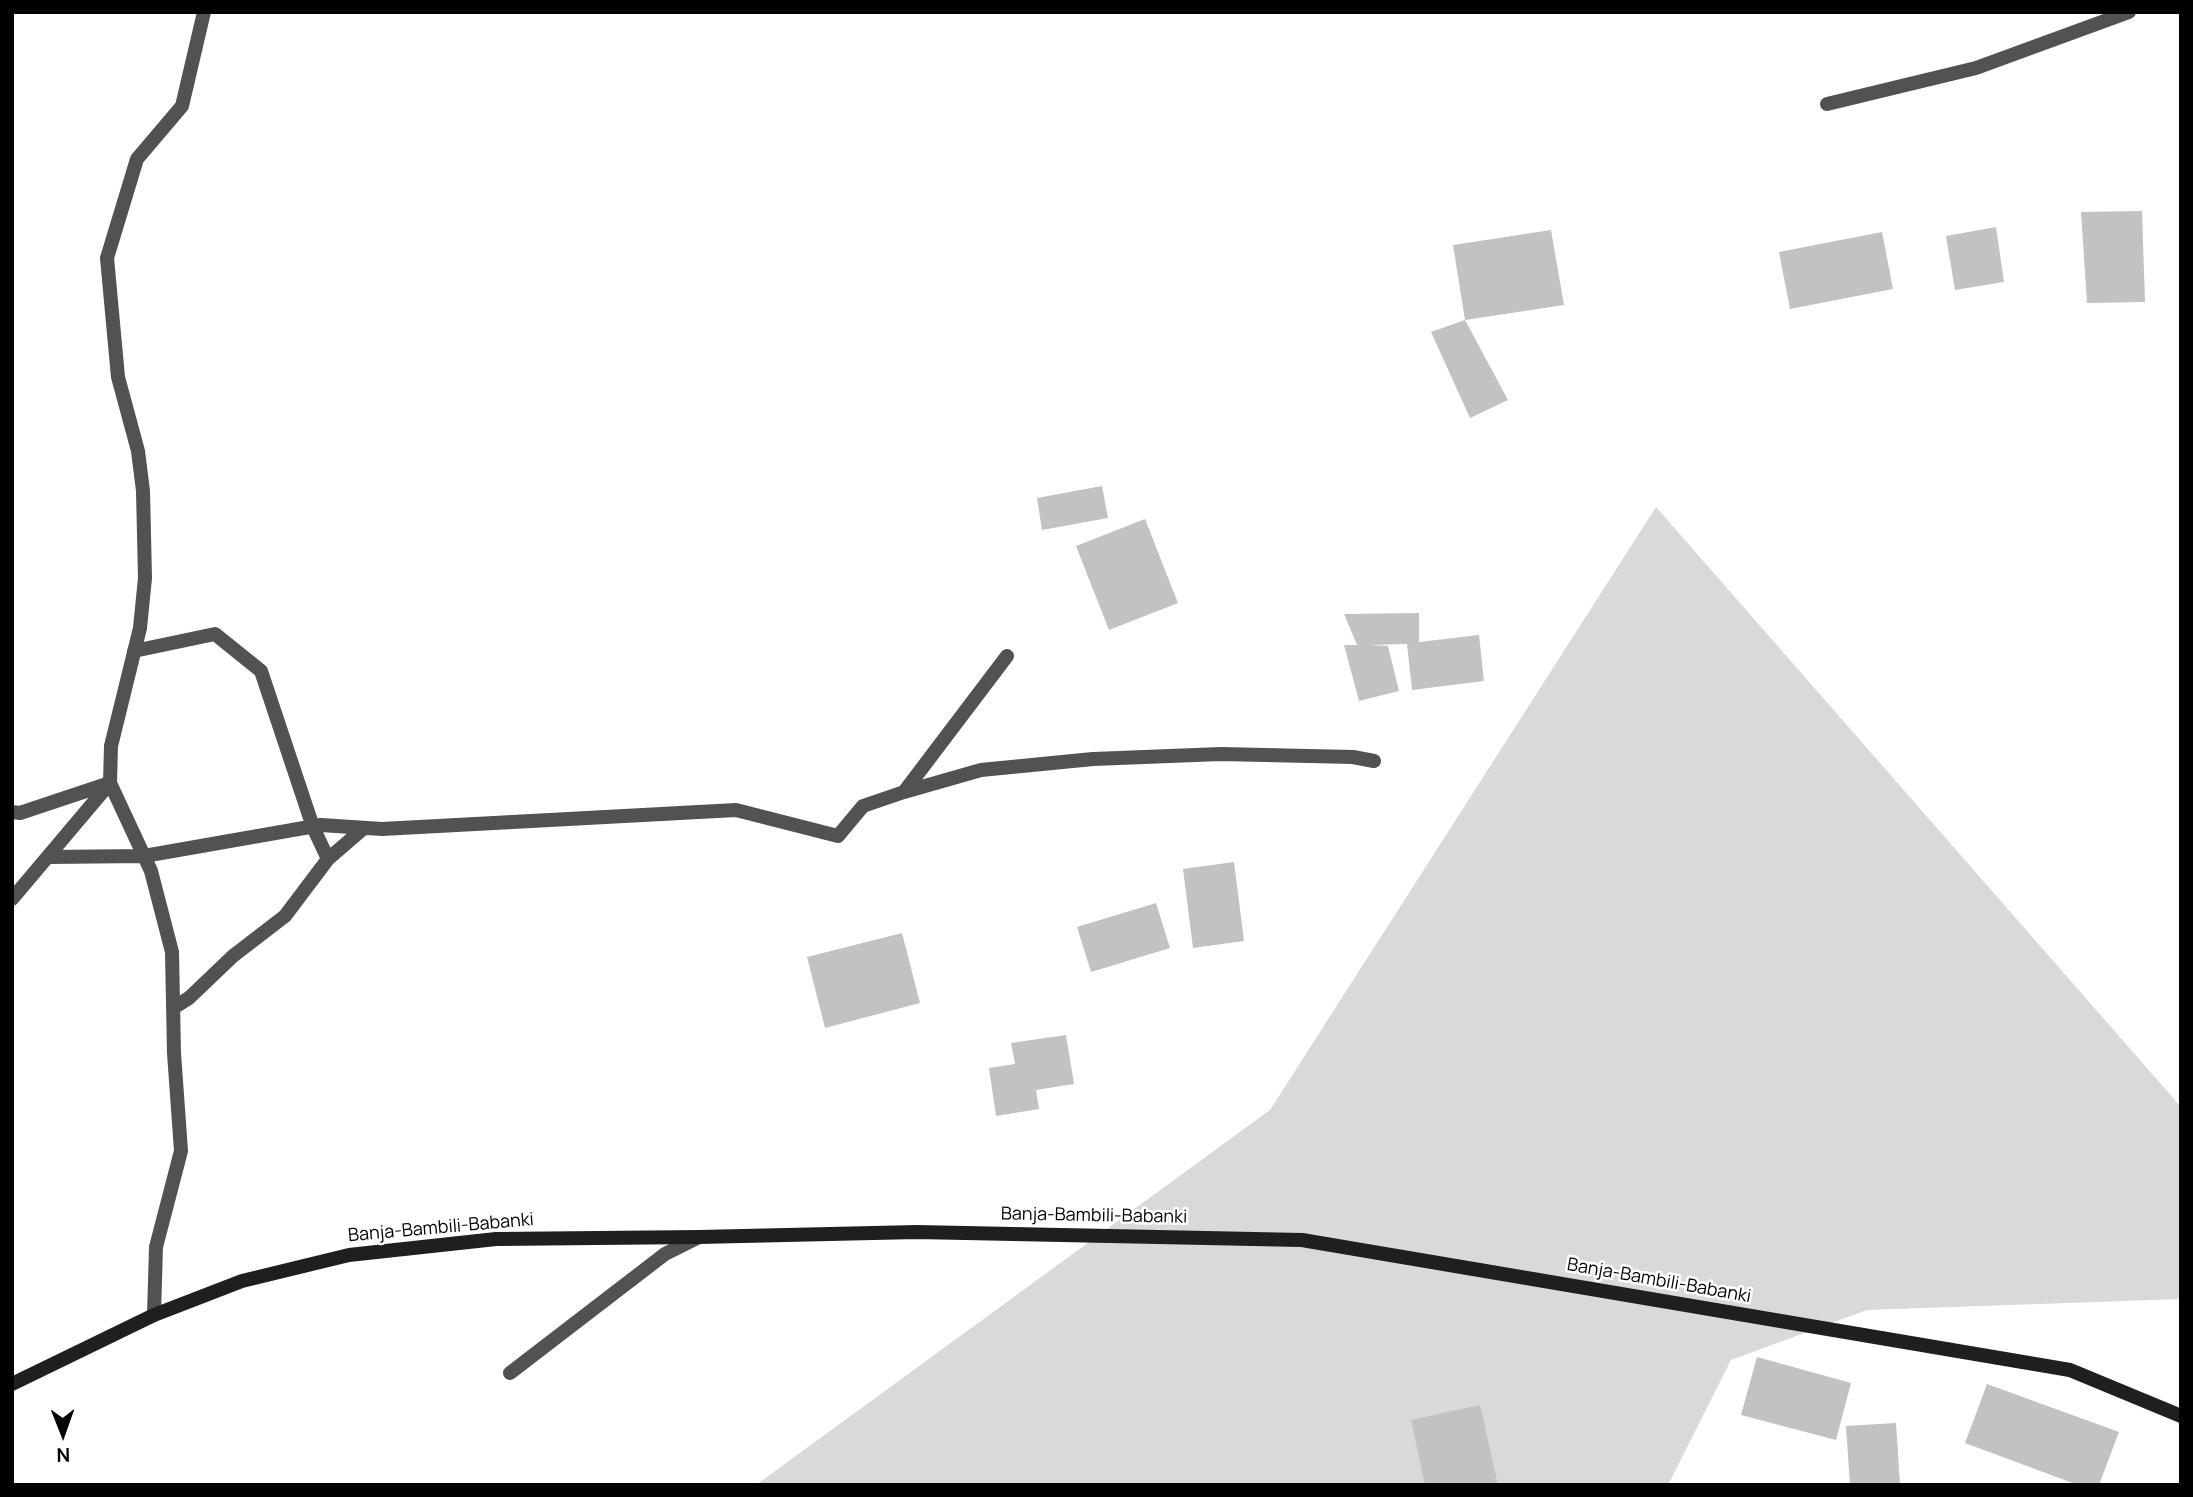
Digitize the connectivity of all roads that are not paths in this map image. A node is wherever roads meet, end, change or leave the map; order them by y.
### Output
1 (204, 12) edge
2 (2129, 12) edge
3 (1827, 104) dead end
4 (134, 651) junction
5 (1007, 656) dead end
6 (1374, 761) dead end
7 (110, 783) junction
8 (904, 792) junction
9 (12, 812) edge
10 (313, 827) junction
11 (364, 828) junction
12 (144, 856) junction
13 (48, 857) junction
14 (328, 859) junction
15 (12, 900) edge
16 (173, 1008) junction
17 (699, 1237) junction
18 (155, 1315) junction
19 (510, 1373) dead end
20 (12, 1384) edge
21 (2181, 1416) edge

1 - 4 street
2 - 3 street
4 - 7 street
4 - 10 street
5 - 8 street
6 - 8 street
7 - 9 street
7 - 12 street
7 - 13 street
8 - 11 street
10 - 11 street
10 - 12 street
10 - 14 street
11 - 14 street
12 - 13 street
12 - 16 street
13 - 15 street
14 - 16 street
16 - 18 street
17 - 18 street, Banja-Bambili-Babanki
17 - 19 street
17 - 21 street, Banja-Bambili-Babanki
18 - 20 street, Banja-Bambili-Babanki

